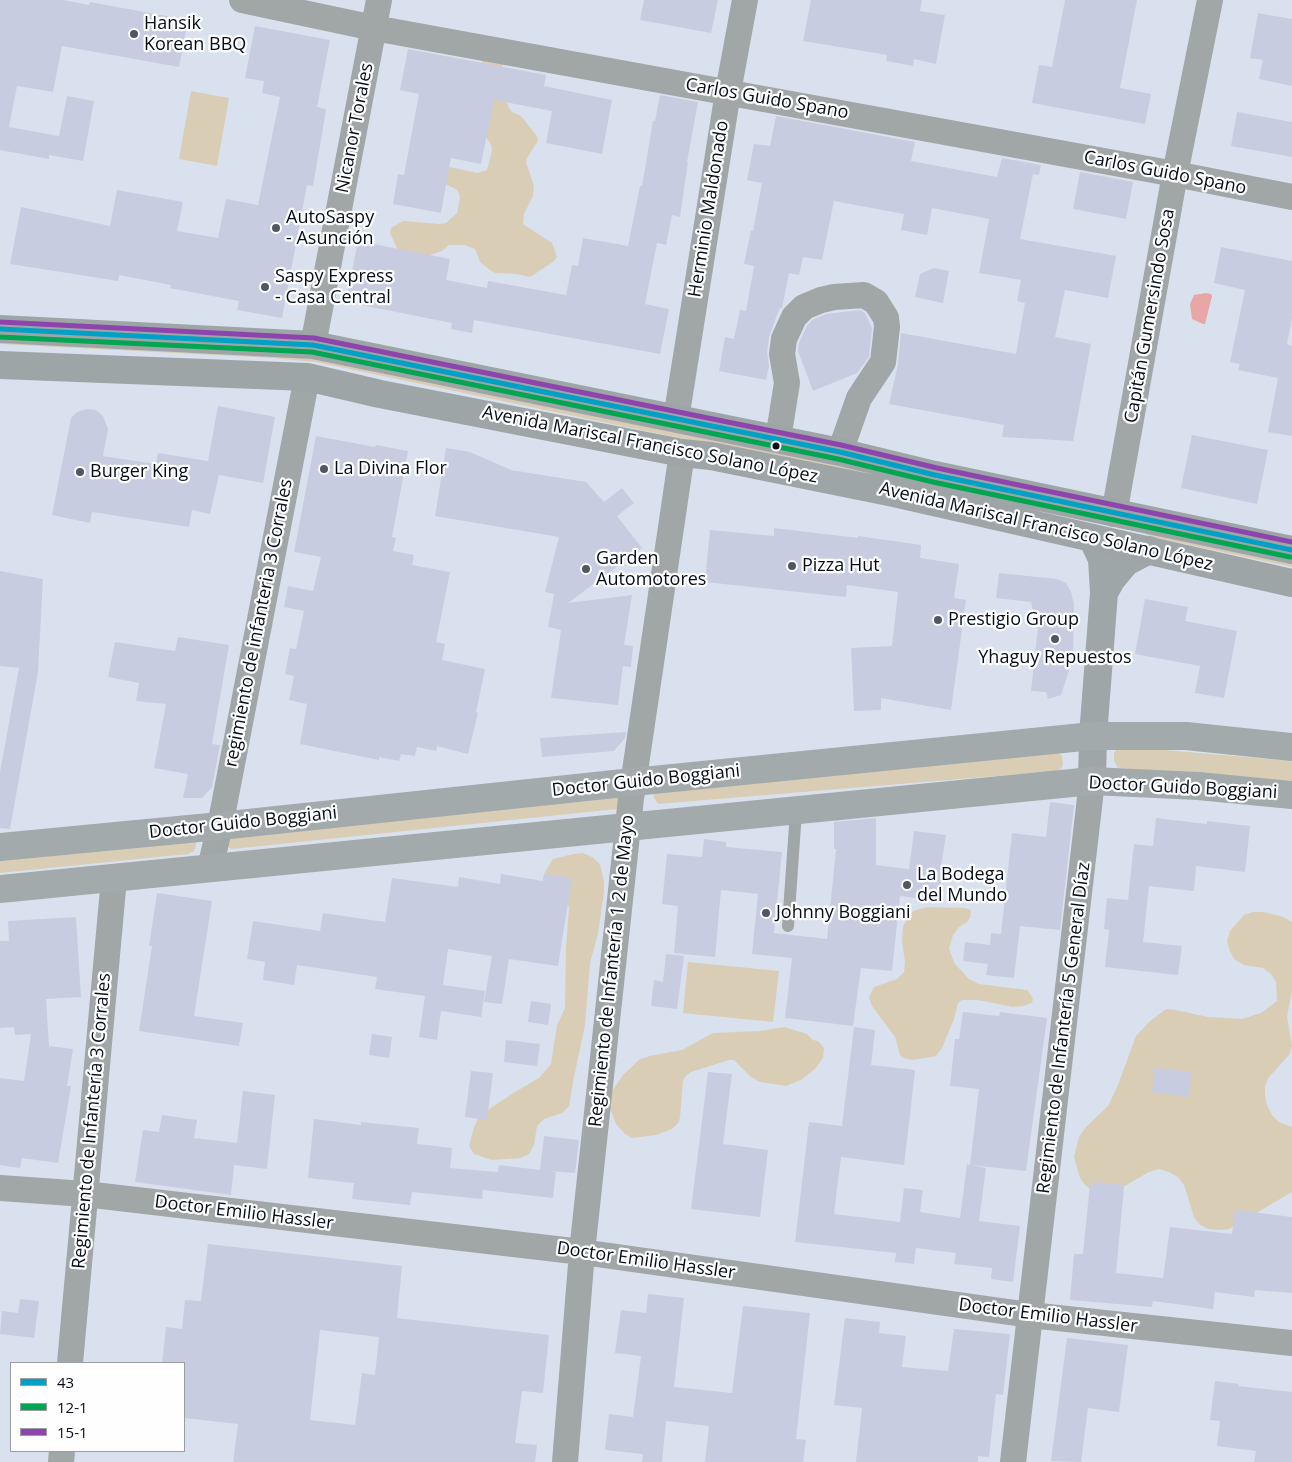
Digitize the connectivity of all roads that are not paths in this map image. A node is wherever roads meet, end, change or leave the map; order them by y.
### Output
1 (242, 0) edge
2 (379, 0) edge
3 (745, 0) edge
4 (1210, 0) edge
5 (374, 28) junction
6 (728, 92) junction
7 (1175, 174) junction
8 (1292, 197) edge
9 (0, 329) edge
10 (313, 345) junction
11 (0, 365) edge
12 (307, 377) junction
13 (676, 419) junction
14 (778, 439) junction
15 (682, 452) junction
16 (840, 452) junction
17 (894, 492) junction
18 (1114, 514) junction
19 (1092, 538) junction
20 (1149, 550) junction
21 (1292, 550) edge
22 (1292, 583) edge
23 (1104, 593) junction
24 (1093, 736) junction
25 (1292, 747) edge
26 (1092, 781) junction
27 (633, 782) junction
28 (1292, 795) edge
29 (796, 810) junction
30 (220, 826) junction
31 (628, 827) junction
32 (0, 847) edge
33 (210, 868) junction
34 (114, 878) junction
35 (0, 889) edge
36 (788, 926) dead end
37 (0, 1188) edge
38 (85, 1194) junction
39 (582, 1252) junction
40 (1030, 1316) junction
41 (1292, 1343) edge
42 (70, 1362) edge
43 (565, 1462) edge
44 (1013, 1462) edge

1 - 5 street, Carlos Guido Spano
2 - 5 street, Nicanor Torales
3 - 6 street, Herminio Maldonado
4 - 7 street, Capitán Gumersindo Sosa
5 - 6 street, Carlos Guido Spano
5 - 10 street, Nicanor Torales
6 - 7 street, Carlos Guido Spano
6 - 13 street, Herminio Maldonado
7 - 8 street, Carlos Guido Spano
7 - 18 street, Capitán Gumersindo Sosa
9 - 10 highway, Avenida Mariscal Francisco Solano López
10 - 13 highway, Avenida Mariscal Francisco Solano López
11 - 12 highway, Avenida Mariscal Francisco Solano López
12 - 15 highway, Avenida Mariscal Francisco Solano López
12 - 30 street, regimiento de infanteria 3 Corrales
13 - 14 highway, Avenida Mariscal Francisco Solano López
14 - 16 highway, Avenida Mariscal Francisco Solano López
14 - 16 street
15 - 17 highway, Avenida Mariscal Francisco Solano López
15 - 27 street, Regimiento de Infantería 1 2 de Mayo
16 - 18 highway, Avenida Mariscal Francisco Solano López
17 - 18 highway
17 - 19 highway, Avenida Mariscal Francisco Solano López
18 - 21 highway, Avenida Mariscal Francisco Solano López
19 - 20 highway, Avenida Mariscal Francisco Solano López
19 - 23 main road, Regimiento de Infantería 5 General Díaz
20 - 22 highway, Avenida Mariscal Francisco Solano López
20 - 23 main road
23 - 24 main road, Regimiento de Infantería 5 General Díaz
24 - 25 main road, Doctor Guido Boggiani
24 - 26 main road, Regimiento de Infantería 5 General Díaz
24 - 27 main road, Doctor Guido Boggiani
26 - 28 main road, Doctor Guido Boggiani
26 - 29 main road, Doctor Guido Boggiani
26 - 40 street, Regimiento de Infantería 5 General Díaz
27 - 30 main road, Doctor Guido Boggiani
27 - 31 street, Regimiento de Infantería 1 2 de Mayo
29 - 31 main road, Doctor Guido Boggiani
29 - 36 lane
30 - 32 main road, Doctor Guido Boggiani
30 - 33 street, regimiento de infanteria 3 Corrales
31 - 33 main road, Doctor Guido Boggiani
31 - 39 street, Regimiento de Infantería 1 2 de Mayo
33 - 34 main road, Doctor Guido Boggiani
34 - 35 main road, Doctor Guido Boggiani
34 - 38 street, Regimiento de Infantería 3 Corrales
37 - 38 street, Doctor Emilio Hassler
38 - 39 street, Doctor Emilio Hassler
38 - 42 street, Regimiento de Infantería 3 Corrales
39 - 40 street, Doctor Emilio Hassler
39 - 43 street, Regimiento de Infantería 1 2 de Mayo
40 - 41 street, Doctor Emilio Hassler
40 - 44 street, Regimiento de Infantería 5 General Díaz

